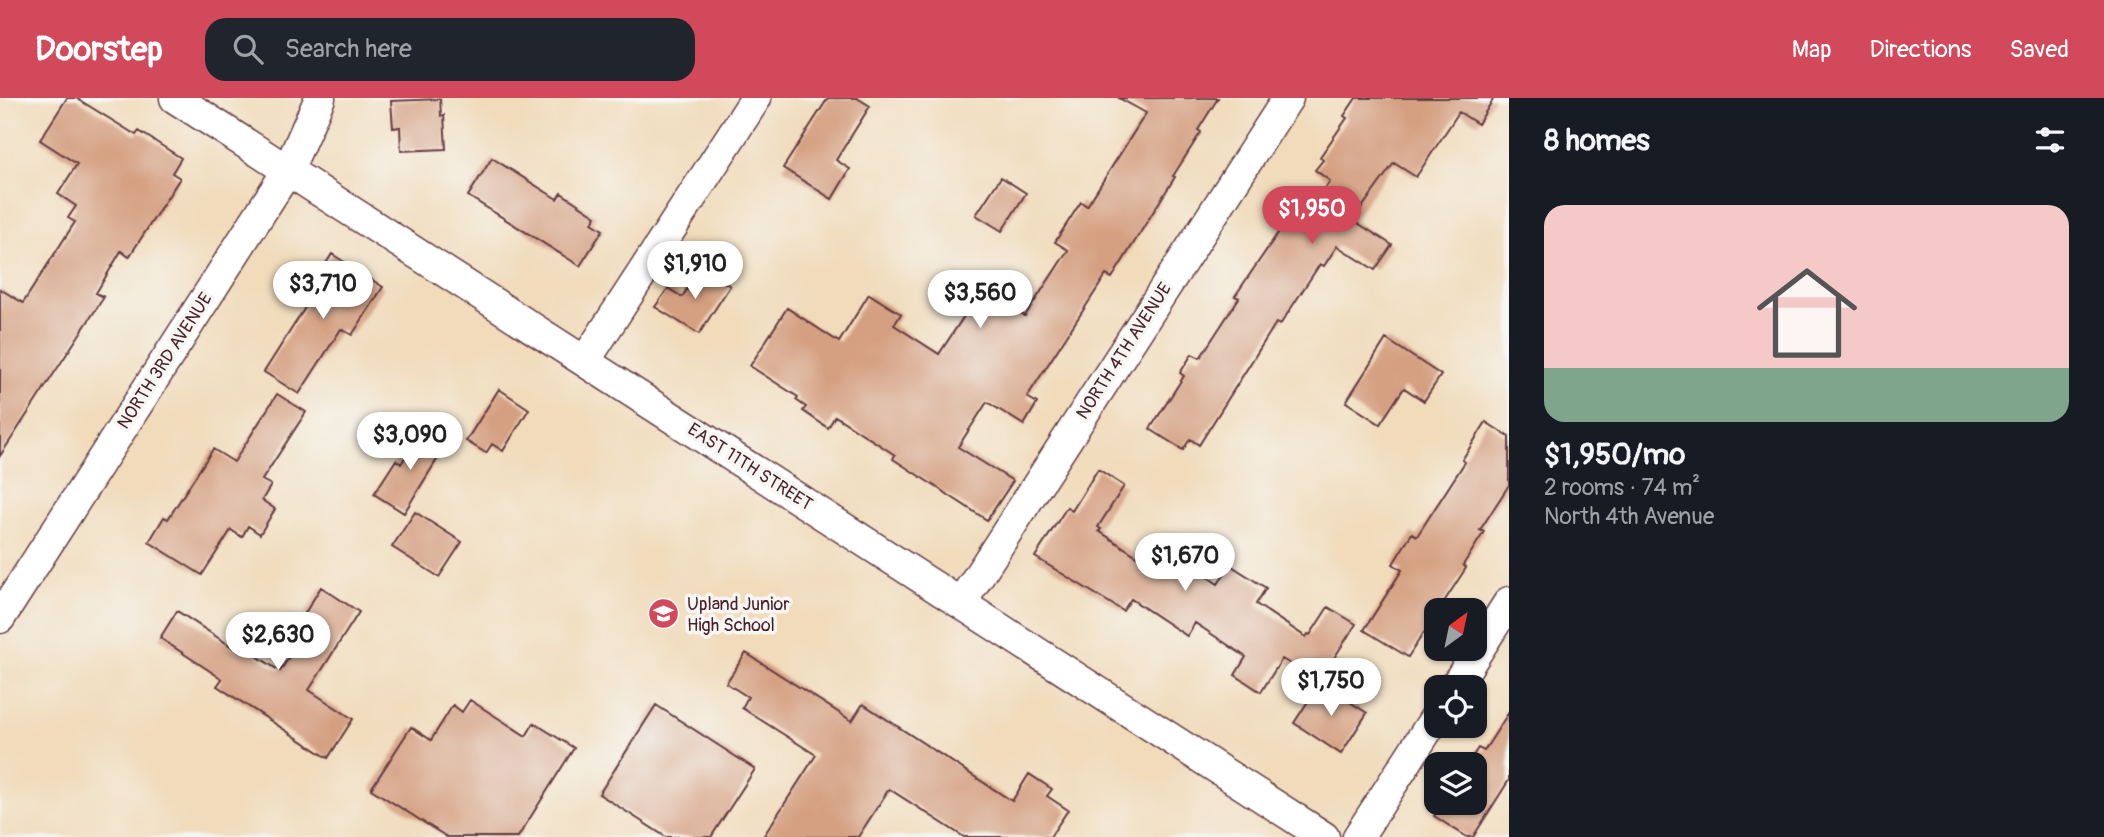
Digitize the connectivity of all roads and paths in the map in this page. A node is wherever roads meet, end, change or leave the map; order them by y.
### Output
1 (176, 98) edge
2 (320, 98) edge
3 (756, 98) edge
4 (1288, 98) edge
5 (288, 170) junction
6 (584, 361) junction
7 (1509, 602) edge
8 (961, 603) junction
9 (0, 618) edge
10 (1462, 675) edge
11 (1424, 735) edge
12 (1324, 837) edge
13 (1358, 837) edge

1 - 5 street, EAST 11TH STREET
2 - 5 street, NORTH 3RD AVENUE
3 - 6 street
4 - 8 street, NORTH 4TH AVENUE
5 - 6 street, EAST 11TH STREET
5 - 9 street, NORTH 3RD AVENUE
6 - 8 street, EAST 11TH STREET
7 - 10 street
8 - 12 street, EAST 11TH STREET
11 - 13 street

